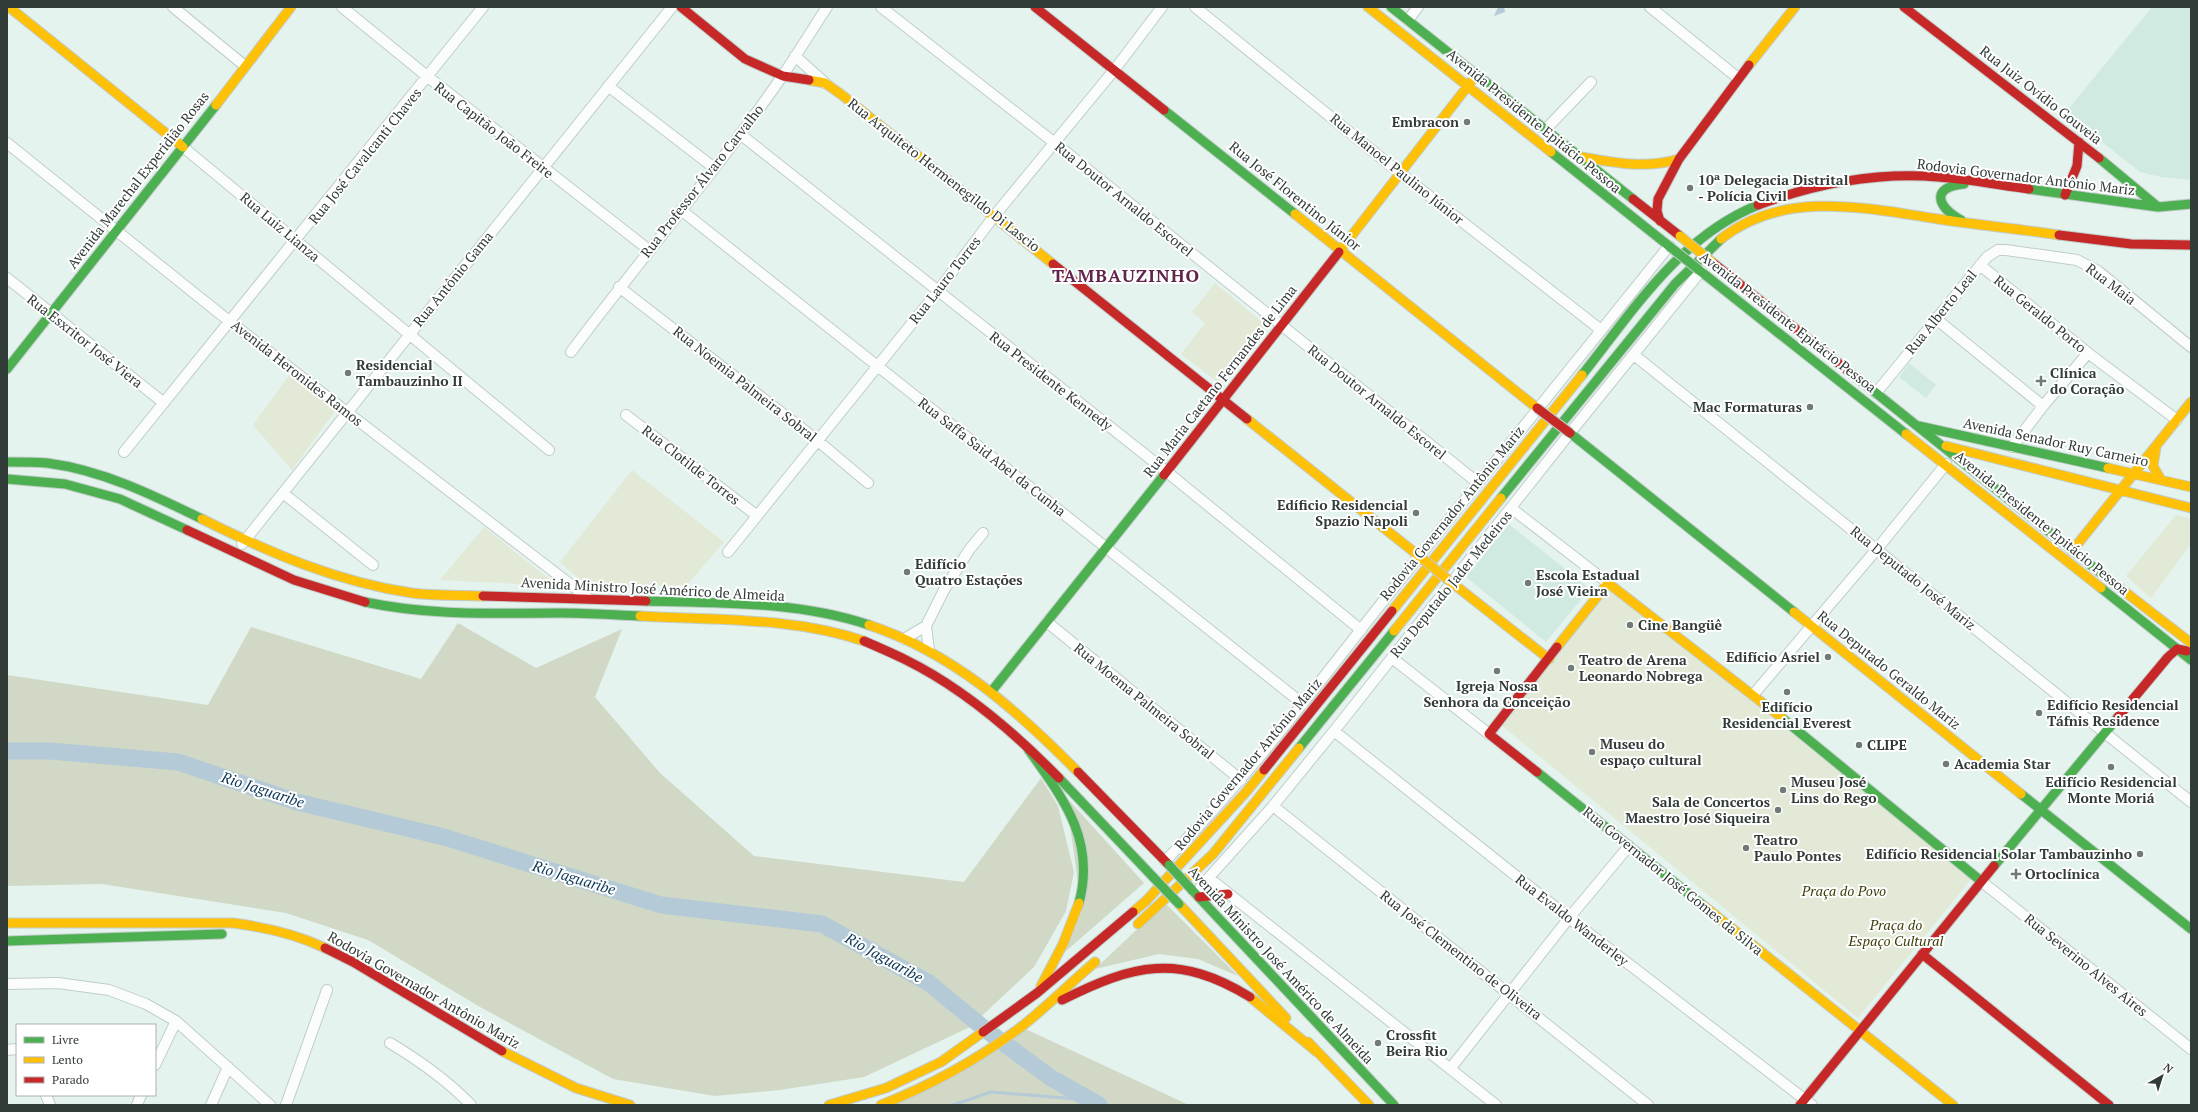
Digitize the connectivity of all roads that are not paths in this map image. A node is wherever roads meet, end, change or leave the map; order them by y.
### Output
1 (9, 7) edge
2 (173, 7) edge
3 (291, 7) edge
4 (342, 7) edge
5 (483, 7) edge
6 (672, 7) edge
7 (681, 7) edge
8 (827, 7) edge
9 (881, 7) edge
10 (1035, 7) edge
11 (1162, 7) edge
12 (1195, 7) edge
13 (1368, 7) edge
14 (1392, 7) edge
15 (1418, 7) edge
16 (1650, 7) edge
17 (1795, 7) edge
18 (1904, 7) edge
19 (1662, 11) edge
20 (1408, 20) junction
21 (795, 56) junction
22 (245, 66) junction
23 (1115, 69) junction
24 (1477, 75) junction
25 (782, 76) junction
26 (428, 77) junction
27 (1738, 78) junction
28 (1591, 82) dead end
29 (825, 83) junction
30 (608, 86) junction
31 (1469, 87) junction
32 (1545, 130) junction
33 (740, 134) junction
34 (2079, 142) junction
35 (7, 143) edge
36 (1056, 144) junction
37 (184, 147) junction
38 (1580, 157) junction
39 (1679, 158) junction
40 (713, 167) junction
41 (542, 168) junction
42 (1401, 174) junction
43 (1987, 184) junction
44 (2065, 195) junction
45 (2191, 204) edge
46 (2158, 207) junction
47 (681, 210) junction
48 (995, 215) junction
49 (1660, 222) junction
50 (1972, 224) junction
51 (117, 230) junction
52 (296, 240) junction
53 (2191, 245) edge
54 (1669, 246) junction
55 (649, 250) junction
56 (1340, 251) junction
57 (2018, 252) joint
58 (1980, 265) junction
59 (1700, 270) junction
60 (7, 278) edge
61 (619, 287) junction
62 (938, 291) junction
63 (51, 314) junction
64 (1935, 318) junction
65 (229, 321) junction
66 (1282, 326) junction
67 (1601, 330) junction
68 (409, 334) junction
69 (2191, 347) edge
70 (571, 352) dead end
71 (2088, 354) junction
72 (1634, 355) junction
73 (877, 365) junction
74 (7, 369) edge
75 (1876, 393) junction
76 (1224, 399) junction
77 (2191, 402) edge
78 (164, 403) junction
79 (2042, 406) junction
80 (1537, 408) junction
81 (347, 411) junction
82 (626, 414) dead end
83 (2177, 420) junction
84 (1916, 426) junction
85 (1570, 433) junction
86 (818, 441) junction
87 (1921, 444) junction
88 (1940, 445) junction
89 (2012, 447) junction
90 (2156, 447) junction
91 (549, 450) dead end
92 (124, 452) dead end
93 (7, 462) edge
94 (1946, 464) junction
95 (1166, 472) junction
96 (2135, 474) junction
97 (7, 479) edge
98 (2161, 480) junction
99 (868, 483) dead end
100 (1478, 483) junction
101 (2191, 487) edge
102 (2121, 490) junction
103 (283, 493) junction
104 (1511, 508) junction
105 (2191, 508) edge
106 (756, 515) junction
107 (983, 533) dead end
108 (245, 540) junction
109 (1106, 547) junction
110 (1877, 549) junction
111 (2072, 551) junction
112 (728, 552) dead end
113 (236, 554) junction
114 (1419, 556) junction
115 (373, 565) dead end
116 (1451, 582) junction
117 (1608, 583) junction
118 (589, 599) junction
119 (1047, 622) junction
120 (1811, 625) junction
121 (926, 626) junction
122 (1361, 630) junction
123 (2179, 634) junction
124 (904, 639) junction
125 (2191, 643) edge
126 (2174, 646) junction
127 (930, 650) junction
128 (2191, 652) edge
129 (1392, 658) junction
130 (1549, 660) junction
131 (2191, 660) edge
132 (991, 692) junction
133 (1752, 695) junction
134 (1303, 704) junction
135 (1334, 731) junction
136 (2104, 732) junction
137 (1489, 734) junction
138 (1028, 749) junction
139 (1241, 780) junction
140 (2191, 802) edge
141 (1273, 806) junction
142 (2041, 809) junction
143 (1629, 846) junction
144 (1167, 863) junction
145 (1209, 878) junction
146 (1981, 881) junction
147 (1199, 894) junction
148 (1228, 894) junction
149 (1569, 918) junction
150 (7, 923) edge
151 (2191, 929) edge
152 (1128, 933) dead end
153 (231, 935) dead end
154 (7, 941) edge
155 (1104, 954) dead end
156 (1922, 954) junction
157 (7, 984) edge
158 (327, 990) dead end
159 (1037, 993) junction
160 (1510, 994) junction
161 (1032, 1018) junction
162 (176, 1021) junction
163 (1859, 1030) junction
164 (390, 1043) dead end
165 (2191, 1049) edge
166 (1317, 1052) junction
167 (156, 1063) edge
168 (228, 1067) junction
169 (1450, 1069) junction
170 (1806, 1103) edge
171 (211, 1105) edge
172 (270, 1105) edge
173 (286, 1105) edge
174 (471, 1105) edge
175 (630, 1105) edge
176 (829, 1105) edge
177 (881, 1105) edge
178 (1369, 1105) edge
179 (1394, 1105) edge
180 (1402, 1105) edge
181 (1496, 1105) edge
182 (1648, 1105) edge
183 (1953, 1105) edge
184 (2109, 1105) edge

1 - 37 main road, Rua Luiz Lianza
2 - 22 street
3 - 22 main road, Avenida Marechal Experidião Rosas
4 - 26 street, Rua Capitão João Freire
5 - 26 street, Rua José Cavalcanti Chaves
6 - 30 street, Rua Antônio Gama
7 - 25 main road, Rua Arquiteto Hermenegildo Di Lascio
8 - 21 street, Rua Professor Álvaro Carvalho
9 - 36 street, Rua Doutor Arnaldo Escorel
10 - 23 main road, Rua José Florentino Júnior
11 - 23 street, Rua Lauro Torres
12 - 42 street, Rua Manoel Paulino Júnior
13 - 31 main road, Avenida Presidente Epitácio Pessoa
14 - 20 main road, Avenida Presidente Epitácio Pessoa
15 - 20 street
16 - 19 street
17 - 27 main road
18 - 34 main road, Rua Juiz Ovídio Gouveia
19 - 27 street
20 - 24 main road, Avenida Presidente Epitácio Pessoa
21 - 25 street, Rua Professor Álvaro Carvalho
21 - 29 street, Rua Arquiteto Hermenegildo Di Lascio
22 - 37 main road, Avenida Marechal Experidião Rosas
23 - 36 street, Rua Lauro Torres
23 - 56 main road, Rua José Florentino Júnior
24 - 31 main road, Rua Maria Caetano Fernandes de Lima
24 - 32 main road, Avenida Presidente Epitácio Pessoa
25 - 29 main road, Rua Arquiteto Hermenegildo Di Lascio
25 - 33 street, Rua Professor Álvaro Carvalho
26 - 41 street, Rua Capitão João Freire
26 - 52 street, Rua José Cavalcanti Chaves
27 - 39 main road
28 - 32 street
29 - 48 main road, Rua Arquiteto Hermenegildo Di Lascio
30 - 40 street
30 - 41 street, Rua Antônio Gama
31 - 42 main road, Rua Maria Caetano Fernandes de Lima
31 - 54 main road, Avenida Presidente Epitácio Pessoa
32 - 38 main road, Avenida Presidente Epitácio Pessoa
33 - 40 street, Rua Professor Álvaro Carvalho
33 - 62 street, Rua Presidente Kennedy
34 - 44 main road
34 - 46 main road, Rua Juiz Ovídio Gouveia
35 - 51 street, Avenida Heronides Ramos
36 - 48 street, Rua Lauro Torres
36 - 66 street, Rua Doutor Arnaldo Escorel
37 - 51 main road, Avenida Marechal Experidião Rosas
37 - 52 street, Rua Luiz Lianza
38 - 39 main road
38 - 49 main road, Avenida Presidente Epitácio Pessoa
39 - 49 main road
40 - 47 street, Rua Professor Álvaro Carvalho
41 - 55 street, Rua Capitão João Freire
41 - 68 street, Rua Antônio Gama
42 - 56 main road, Rua Maria Caetano Fernandes de Lima
42 - 67 street, Rua Manoel Paulino Júnior
43 - 44 main road, Rodovia Governador Antônio Mariz
43 - 50 main road
43 - 159 main road, Rodovia Governador Antônio Mariz
44 - 46 main road, Rodovia Governador Antônio Mariz
45 - 46 main road, Rodovia Governador Antônio Mariz
47 - 55 street, Rua Professor Álvaro Carvalho
47 - 73 street, Rua Saffa Said Abel da Cunha
48 - 62 street, Rua Lauro Torres
48 - 76 main road, Rua Arquiteto Hermenegildo Di Lascio
49 - 75 main road, Avenida Presidente Epitácio Pessoa, bridge
50 - 53 main road, Rodovia Governador Antônio Mariz
50 - 152 main road, Rodovia Governador Antônio Mariz
51 - 63 main road, Avenida Marechal Experidião Rosas
51 - 65 street, Avenida Heronides Ramos
52 - 65 street, Rua José Cavalcanti Chaves
52 - 68 street, Rua Luiz Lianza
54 - 59 main road, Avenida Presidente Epitácio Pessoa, bridge
54 - 67 street
55 - 61 street, Rua Professor Álvaro Carvalho
56 - 66 main road, Rua Maria Caetano Fernandes de Lima
56 - 80 main road, Rua José Florentino Júnior
57 - 58 street, Rua Alberto Leal
57 - 69 street, Rua Maia
58 - 64 street, Rua Alberto Leal
58 - 71 street, Rua Geraldo Porto
59 - 72 street, Rua Deputado Jader Medeiros
59 - 87 main road, Avenida Presidente Epitácio Pessoa
60 - 63 street, Rua Esxritor José Viera
61 - 70 street, Rua Professor Álvaro Carvalho
61 - 86 street, Rua Noemia Palmeira Sobral
62 - 73 street, Rua Lauro Torres
62 - 95 street, Rua Presidente Kennedy
63 - 74 main road, Avenida Marechal Experidião Rosas
63 - 78 street, Rua Esxritor José Viera
64 - 75 street, Rua Alberto Leal
64 - 79 street
65 - 78 street, Rua José Cavalcanti Chaves
65 - 81 street, Avenida Heronides Ramos
66 - 76 main road, Rua Maria Caetano Fernandes de Lima
66 - 100 street, Rua Doutor Arnaldo Escorel
67 - 80 street
68 - 81 street, Rua Antônio Gama
68 - 91 street, Rua Luiz Lianza
71 - 79 street
71 - 83 street, Rua Geraldo Porto
72 - 85 street, Rua Deputado Jader Medeiros
72 - 110 street, Rua Deputado José Mariz
73 - 86 street, Rua Lauro Torres
73 - 109 street, Rua Saffa Said Abel da Cunha
75 - 84 main road, Avenida Presidente Epitácio Pessoa
76 - 95 main road, Rua Maria Caetano Fernandes de Lima
76 - 114 main road, Rua Arquiteto Hermenegildo Di Lascio
77 - 83 main road
78 - 92 street, Rua José Cavalcanti Chaves
79 - 89 street
80 - 85 main road, Rua José Florentino Júnior, bridge
80 - 100 street
81 - 103 street, Rua Antônio Gama
81 - 118 street, Avenida Heronides Ramos
82 - 106 street, Rua Clotilde Torres
83 - 90 main road
84 - 88 main road, Avenida Presidente Epitácio Pessoa
84 - 89 main road, Avenida Senador Ruy Carneiro
85 - 104 street, Rua Deputado Jader Medeiros
85 - 120 main road, Rua Deputado Geraldo Mariz
86 - 99 street, Rua Noemia Palmeira Sobral
86 - 106 street, Rua Lauro Torres
87 - 88 main road
87 - 94 main road, Avenida Presidente Epitácio Pessoa
88 - 102 main road, Avenida Senador Ruy Carneiro
88 - 111 main road, Avenida Presidente Epitácio Pessoa
89 - 96 main road, Avenida Senador Ruy Carneiro
90 - 96 main road
90 - 98 main road
93 - 108 main road, Avenida Ministro José Américo de Almeida
94 - 110 street
94 - 126 main road, Avenida Presidente Epitácio Pessoa
95 - 109 main road, Rua Maria Caetano Fernandes de Lima
95 - 122 street, Rua Presidente Kennedy
96 - 98 main road, Avenida Senador Ruy Carneiro
96 - 102 main road
97 - 113 main road, Avenida Ministro José Américo de Almeida
98 - 101 main road, Avenida Senador Ruy Carneiro
100 - 114 street
102 - 105 main road, Avenida Senador Ruy Carneiro
102 - 111 main road
103 - 108 street, Rua Antônio Gama
103 - 115 street
104 - 116 street, Rua Deputado Jader Medeiros
104 - 117 street
106 - 112 street, Rua Lauro Torres
107 - 121 street
108 - 113 street, Rua Antônio Gama
108 - 118 main road, Avenida Ministro José Américo de Almeida
109 - 119 main road, Rua Maria Caetano Fernandes de Lima
109 - 134 street, Rua Saffa Said Abel da Cunha
110 - 120 street
110 - 136 street, Rua Deputado José Mariz
111 - 123 main road, Avenida Presidente Epitácio Pessoa
113 - 138 main road, Avenida Ministro José Américo de Almeida
114 - 116 main road, Rua Arquiteto Hermenegildo Di Lascio, bridge
114 - 122 street
116 - 129 street, Rua Deputado Jader Medeiros
116 - 130 main road, Rua Arquiteto Hermenegildo Di Lascio
117 - 130 main road
117 - 133 main road
118 - 124 main road, Avenida Ministro José Américo de Almeida
119 - 132 main road, Rua Maria Caetano Fernandes de Lima
119 - 139 street, Rua Moema Palmeira Sobral
120 - 133 street
120 - 142 main road, Rua Deputado Geraldo Mariz
121 - 124 street
121 - 127 street
122 - 134 street
123 - 125 main road, Avenida Presidente Epitácio Pessoa
123 - 126 main road
124 - 127 main road, Avenida Ministro José Américo de Almeida
126 - 128 main road
126 - 131 main road, Avenida Presidente Epitácio Pessoa
126 - 136 main road
127 - 132 main road, Avenida Ministro José Américo de Almeida
129 - 135 street, Rua Deputado Jader Medeiros
129 - 137 street, Rua Governador José Gomes da Silva
130 - 137 main road
132 - 144 main road, Avenida Ministro José Américo de Almeida
133 - 146 main road
134 - 139 street
135 - 141 street, Rua Deputado Jader Medeiros
135 - 149 street, Rua Evaldo Wanderley
136 - 140 street, Rua Deputado José Mariz
136 - 142 main road
137 - 143 main road, Rua Governador José Gomes da Silva
138 - 159 main road
138 - 166 main road, Avenida Ministro José Américo de Almeida, bridge
139 - 144 street
141 - 145 street, Rua Deputado Jader Medeiros
141 - 160 street, Rua José Clementino de Oliveira
142 - 146 main road
142 - 151 main road, Rua Deputado Geraldo Mariz
143 - 149 street
143 - 163 main road, Rua Governador José Gomes da Silva
144 - 147 main road, Avenida Ministro José Américo de Almeida, bridge
145 - 147 street, Rua Deputado Jader Medeiros
145 - 148 street
146 - 156 main road
146 - 165 street, Rua Severino Alves Aires
147 - 148 main road
147 - 179 main road, Avenida Ministro José Américo de Almeida
147 - 180 street
148 - 169 street
149 - 160 street
149 - 170 street, Rua Evaldo Wanderley
150 - 175 main road, Rodovia Governador Antônio Mariz
153 - 154 main road
155 - 161 main road
156 - 163 main road
156 - 184 main road
157 - 162 street
158 - 173 street
159 - 176 main road, Rodovia Governador Antônio Mariz
160 - 169 street
160 - 182 street, Rua José Clementino de Oliveira
161 - 166 main road
161 - 177 main road
162 - 167 street
162 - 168 street
163 - 170 main road
163 - 183 main road, Rua Governador José Gomes da Silva
164 - 174 street
166 - 178 main road, Avenida Ministro José Américo de Almeida
168 - 171 street
168 - 172 street
169 - 181 street

